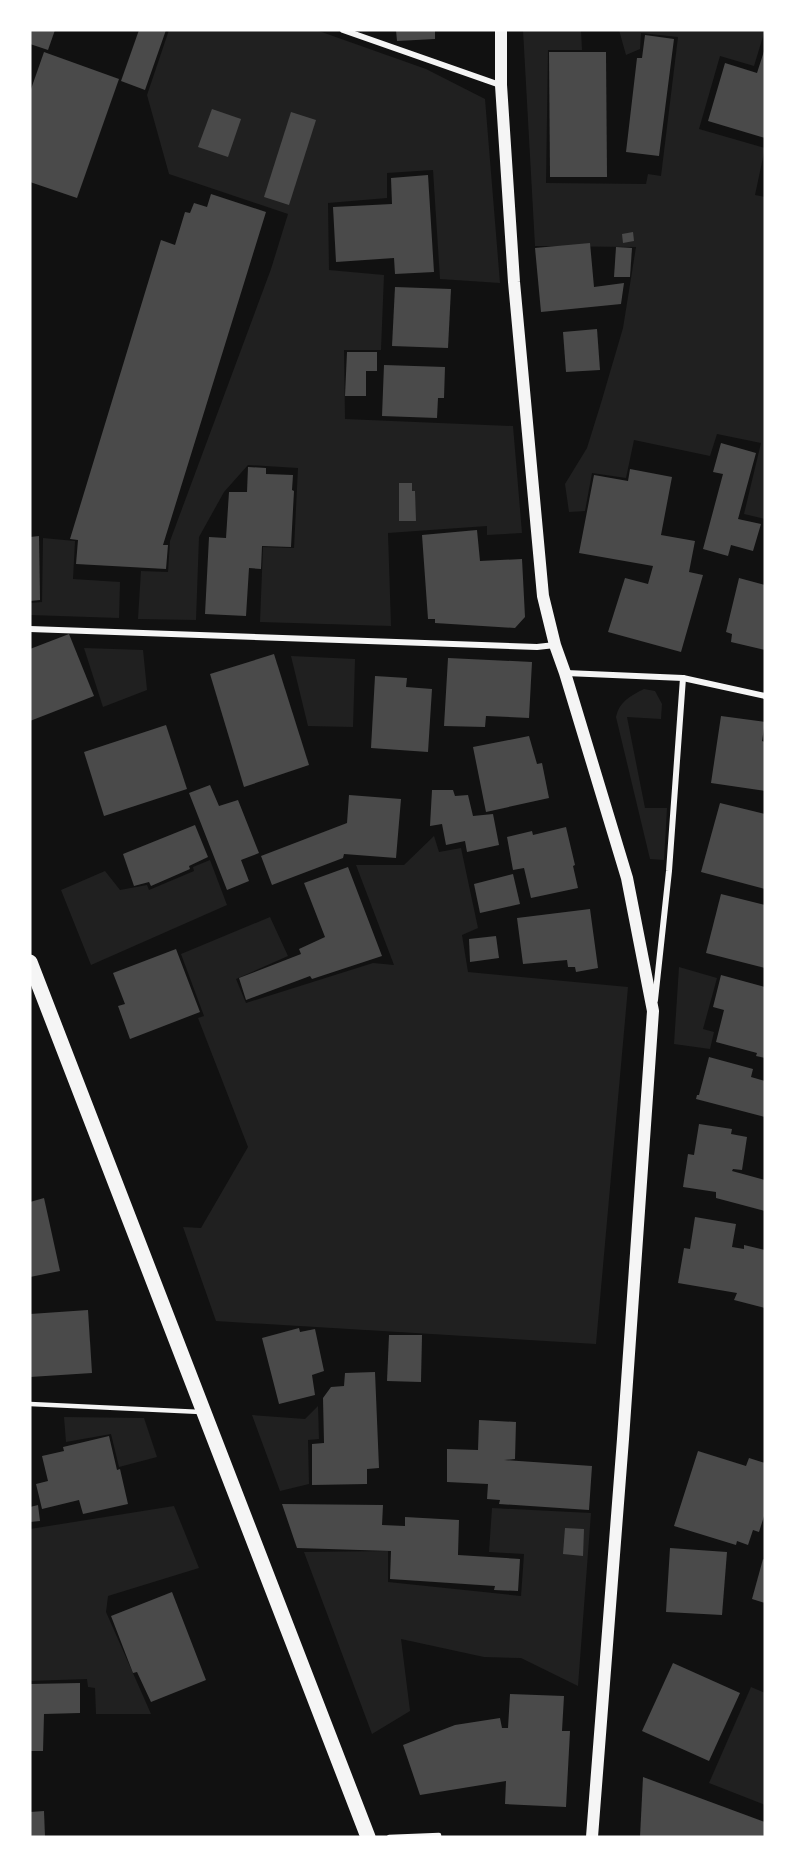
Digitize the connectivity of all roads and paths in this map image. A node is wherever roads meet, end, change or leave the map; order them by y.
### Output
1 (343, 30) edge
2 (501, 30) edge
3 (501, 85) junction
4 (30, 629) edge
5 (555, 645) junction
6 (566, 673) junction
7 (684, 678) junction
8 (765, 696) edge
9 (30, 962) edge
10 (653, 1011) junction
11 (30, 1404) edge
12 (202, 1412) junction
13 (368, 1837) edge
14 (389, 1837) edge
15 (439, 1837) edge
16 (592, 1837) edge

1 - 3 street
2 - 3 main road
3 - 5 main road
4 - 5 street
5 - 6 main road
6 - 7 street
6 - 10 main road
7 - 8 street
7 - 10 street
9 - 12 main road
10 - 16 main road
11 - 12 lane
12 - 13 main road
14 - 15 lane

